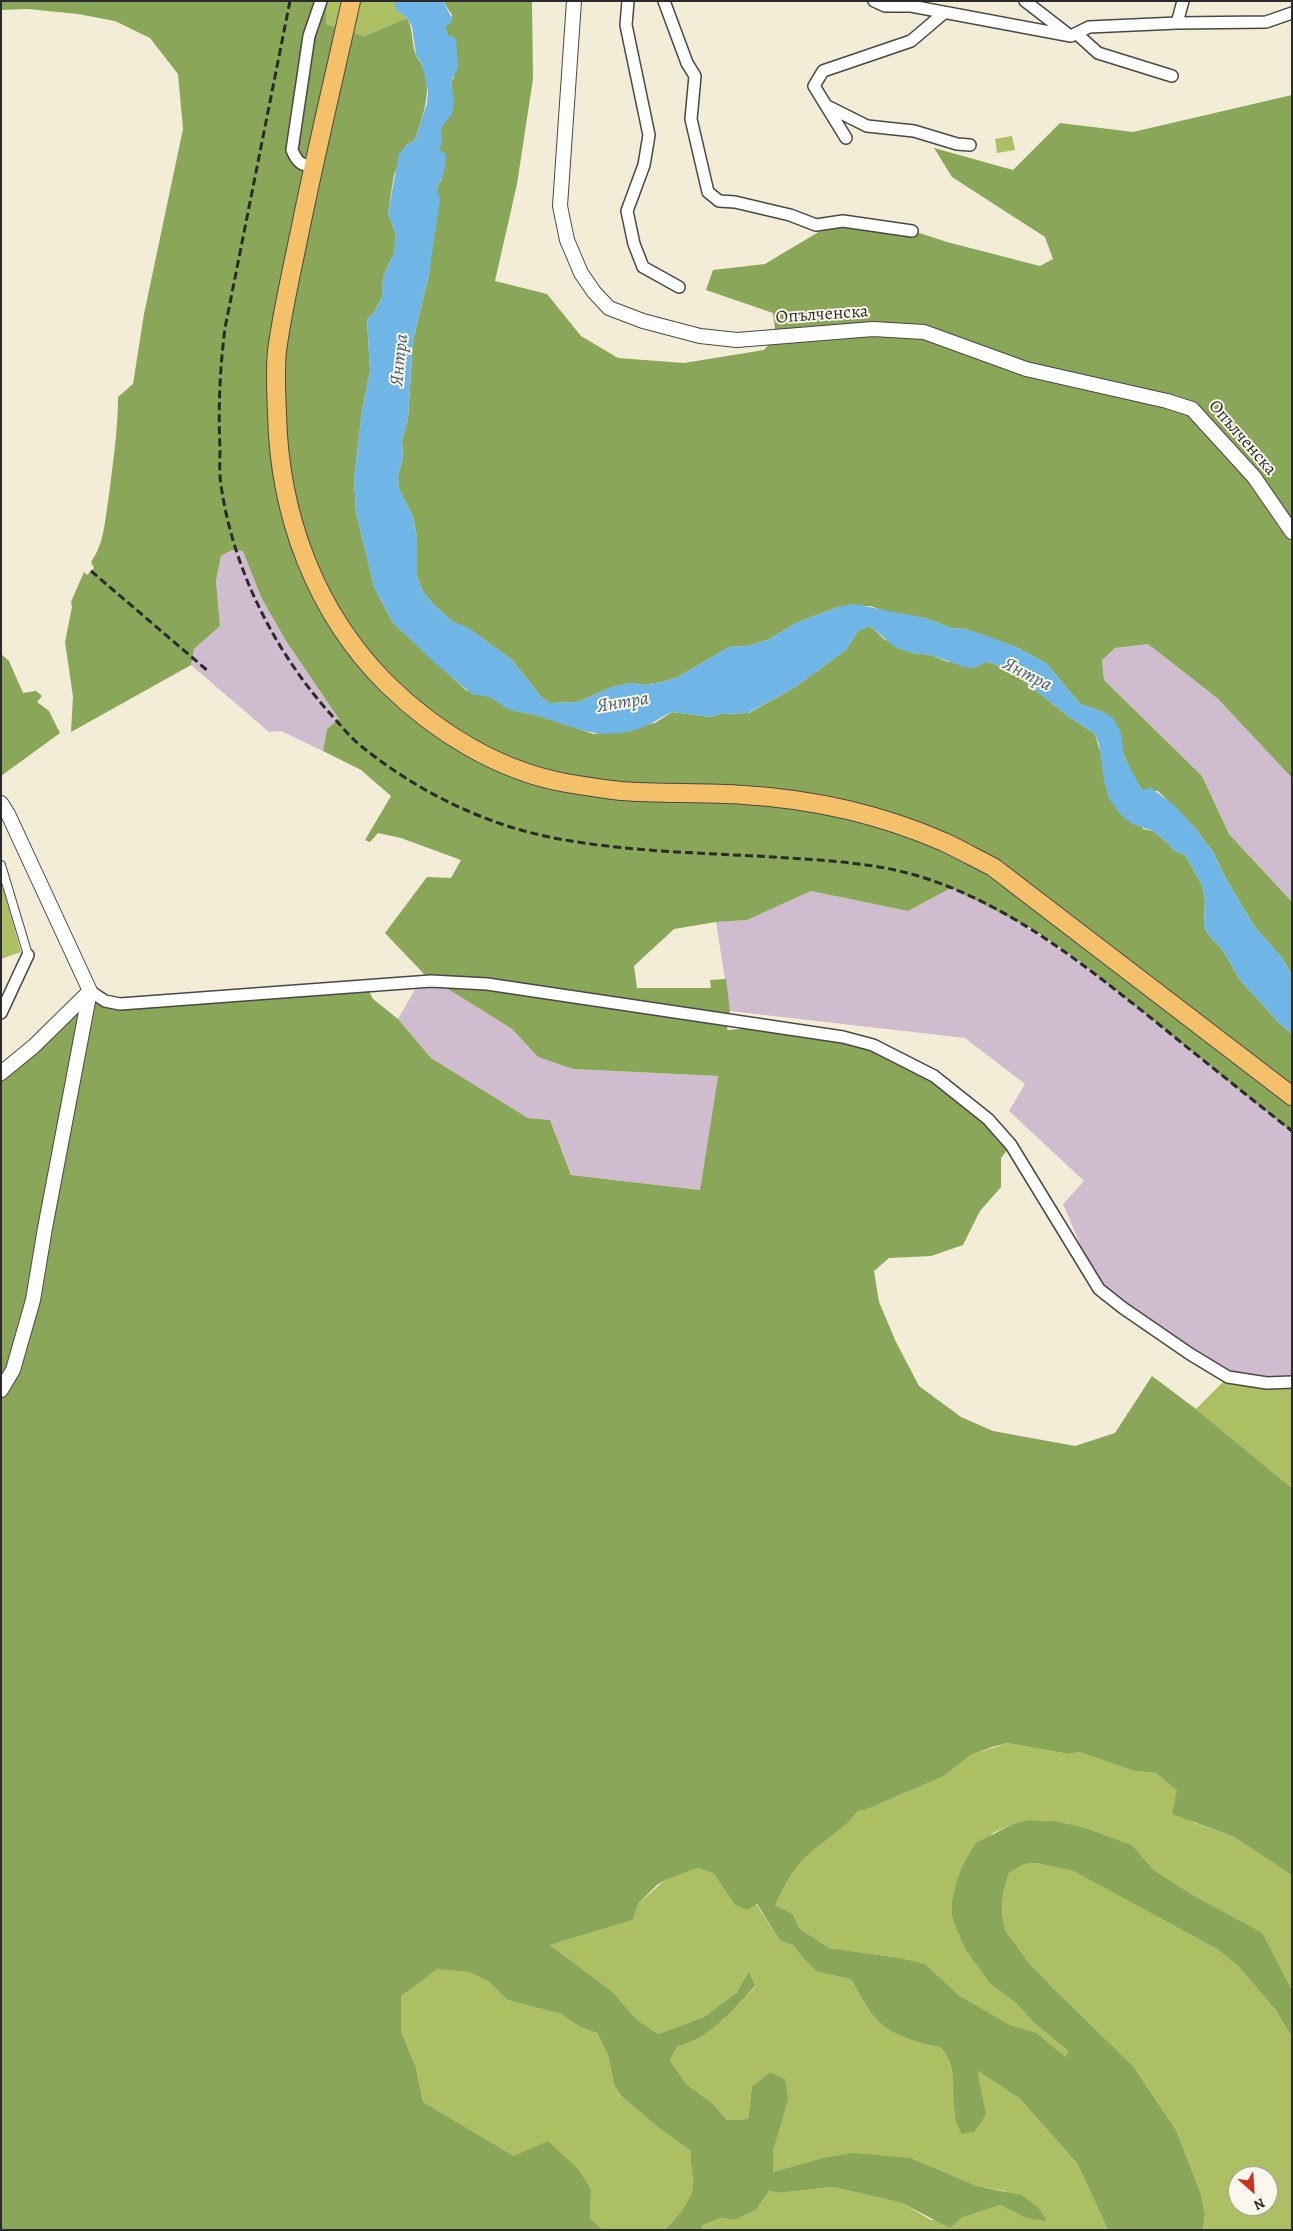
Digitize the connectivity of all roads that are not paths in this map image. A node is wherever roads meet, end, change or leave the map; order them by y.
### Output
1 (321, 1) edge
2 (351, 1) edge
3 (574, 1) edge
4 (628, 1) edge
5 (664, 1) edge
6 (874, 1) edge
7 (1025, 1) edge
8 (1182, 1) edge
9 (944, 13) junction
10 (1292, 13) edge
11 (1177, 23) junction
12 (1074, 35) junction
13 (1172, 76) dead end
14 (827, 106) junction
15 (846, 138) dead end
16 (970, 145) dead end
17 (313, 167) junction
18 (912, 231) dead end
19 (678, 287) dead end
20 (1292, 532) edge
21 (1, 803) edge
22 (1, 865) edge
23 (28, 955) joint
24 (90, 991) junction
25 (1, 1013) edge
26 (1, 1073) edge
27 (1292, 1096) edge
28 (1292, 1382) edge
29 (1, 1390) edge

1 - 17 street
2 - 17 main road
3 - 20 street, Опълченска
4 - 19 street
5 - 18 street
6 - 9 street
7 - 12 street
8 - 11 street
9 - 12 street
9 - 14 street
10 - 11 street
11 - 12 street
12 - 13 street
14 - 15 street
14 - 16 street
17 - 27 main road
21 - 24 street
22 - 23 street
23 - 25 street
24 - 26 street
24 - 28 street
24 - 29 street

